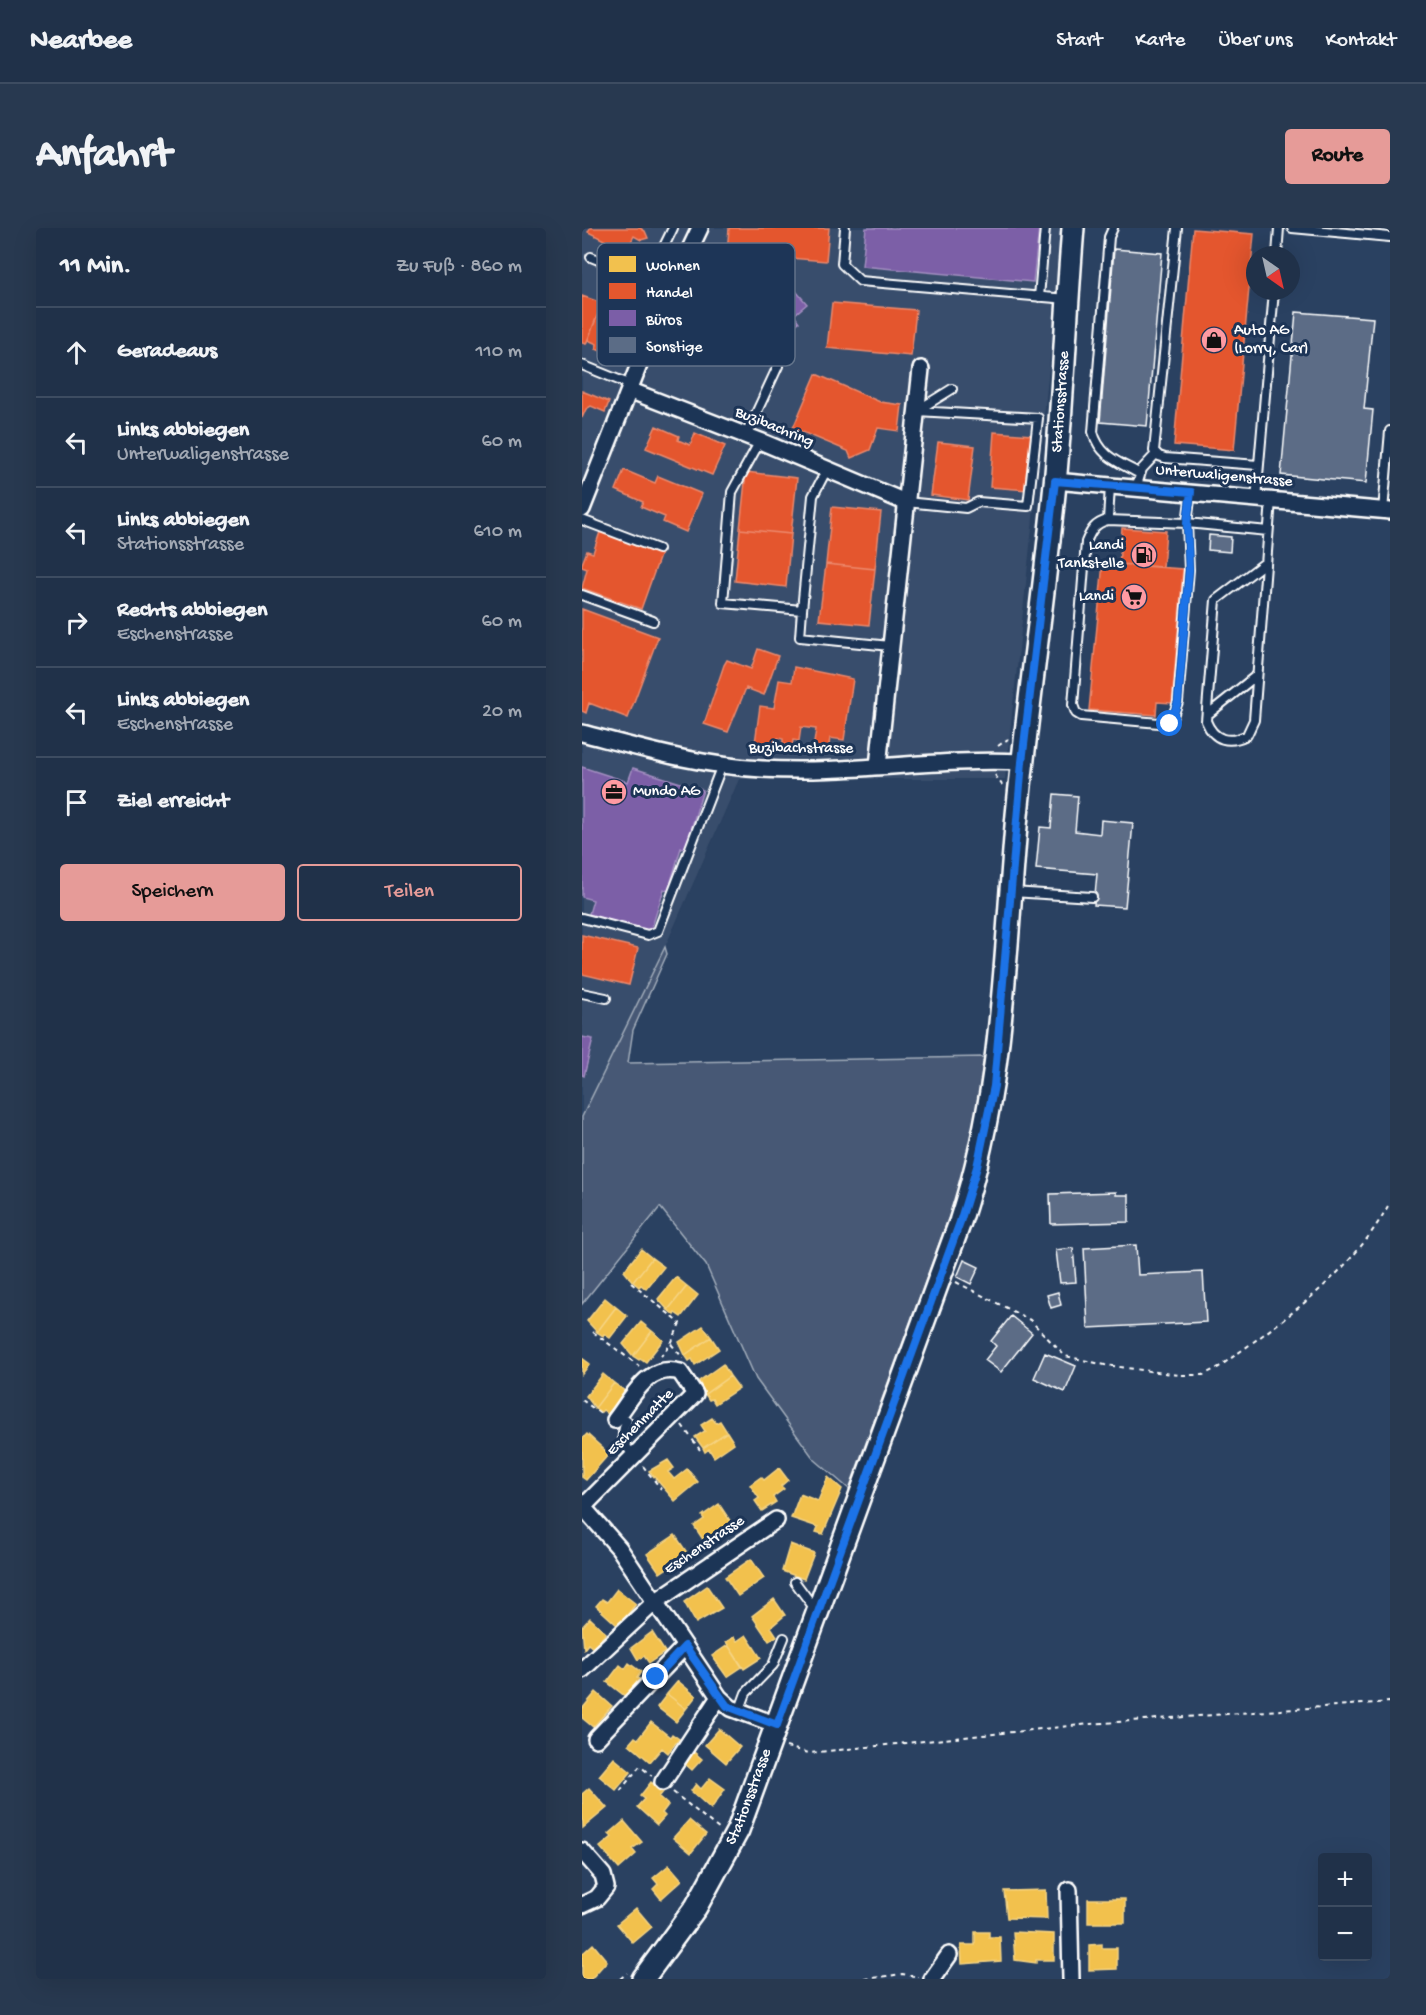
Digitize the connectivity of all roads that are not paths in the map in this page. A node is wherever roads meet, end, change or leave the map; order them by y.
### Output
1 (673, 228) edge
2 (700, 228) edge
3 (845, 228) edge
4 (1046, 228) edge
5 (1073, 228) edge
6 (1113, 228) edge
7 (1177, 228) edge
8 (1279, 228) edge
9 (1292, 228) edge
10 (1390, 237) edge
11 (666, 243) edge
12 (693, 243) edge
13 (1278, 246) edge
14 (591, 257) dead end
15 (597, 260) edge
16 (1039, 297) junction
17 (1068, 299) junction
18 (1273, 300) edge
19 (582, 365) edge
20 (639, 366) edge
21 (778, 366) dead end
22 (921, 369) dead end
23 (630, 388) junction
24 (952, 389) dead end
25 (917, 411) junction
26 (1390, 431) edge
27 (753, 438) junction
28 (1156, 454) junction
29 (1258, 465) junction
30 (827, 469) junction
31 (1055, 481) junction
32 (1138, 481) junction
33 (1110, 486) junction
34 (1191, 492) junction
35 (1263, 499) junction
36 (905, 502) junction
37 (582, 509) edge
38 (1387, 511) edge
39 (582, 520) edge
40 (1108, 520) junction
41 (1187, 523) junction
42 (1268, 531) junction
43 (658, 549) dead end
44 (1266, 562) junction
45 (582, 595) edge
46 (802, 610) junction
47 (653, 621) dead end
48 (890, 646) junction
49 (1257, 675) junction
50 (1207, 715) junction
51 (582, 734) edge
52 (1022, 762) junction
53 (722, 765) junction
54 (878, 766) junction
55 (1011, 892) junction
56 (1092, 897) dead end
57 (582, 918) edge
58 (582, 993) edge
59 (606, 998) dead end
60 (621, 1421) joint
61 (634, 1456) junction
62 (583, 1507) edge
63 (776, 1520) dead end
64 (795, 1582) dead end
65 (655, 1602) junction
66 (818, 1612) junction
67 (784, 1638) dead end
68 (685, 1646) junction
69 (582, 1670) edge
70 (719, 1697) junction
71 (739, 1712) junction
72 (774, 1734) junction
73 (596, 1739) dead end
74 (663, 1783) road end
75 (582, 1851) edge
76 (1069, 1890) dead end
77 (582, 1905) edge
78 (948, 1955) dead end
79 (638, 1973) edge
80 (926, 1978) edge
81 (1071, 1979) edge

1 - 11 lane
2 - 12 street
3 - 16 lane
4 - 16 lane
5 - 17 main road, Stationsstrasse
6 - 32 lane
7 - 28 lane
8 - 13 lane
9 - 10 lane
14 - 15 lane
16 - 17 lane
17 - 31 main road, Stationsstrasse
18 - 29 lane
19 - 23 lane
20 - 23 street
21 - 27 lane
22 - 25 street
23 - 27 street, Buzibachring
23 - 37 street
24 - 25 lane
25 - 36 street
25 - 36 lane
26 - 38 lane
27 - 30 street, Buzibachring
27 - 46 lane
28 - 29 lane
28 - 32 lane
29 - 35 lane
30 - 36 street, Buzibachring
30 - 46 lane
31 - 33 street, Unterwaligenstrasse
31 - 52 main road, Stationsstrasse
32 - 33 street, Unterwaligenstrasse
32 - 34 street, Unterwaligenstrasse
33 - 40 lane
34 - 35 street, Unterwaligenstrasse
34 - 41 lane
35 - 38 street, Unterwaligenstrasse
35 - 42 lane
36 - 48 street
39 - 43 lane
40 - 41 lane
40 - 41 lane
41 - 42 lane
42 - 44 lane
44 - 49 lane
44 - 50 lane
45 - 47 lane
46 - 48 lane
48 - 54 street
49 - 50 lane
49 - 50 lane
51 - 53 street, Buzibachstrasse
52 - 54 street, Buzibachstrasse
52 - 55 main road, Stationsstrasse
53 - 54 street, Buzibachstrasse
53 - 57 lane
55 - 56 lane
55 - 66 main road, Stationsstrasse
58 - 59 lane
60 - 61 lane
60 - 61 street, Eschenmatte
61 - 62 street, Eschenmatte
62 - 65 street
63 - 65 street, Eschenstrasse
64 - 66 lane
65 - 68 street
65 - 69 street, Eschenstrasse
66 - 72 main road, Stationsstrasse
67 - 71 lane
68 - 70 street
68 - 73 street
70 - 71 street
70 - 74 street
71 - 72 street
72 - 79 main road, Stationsstrasse
75 - 77 street
76 - 81 street
78 - 80 street

